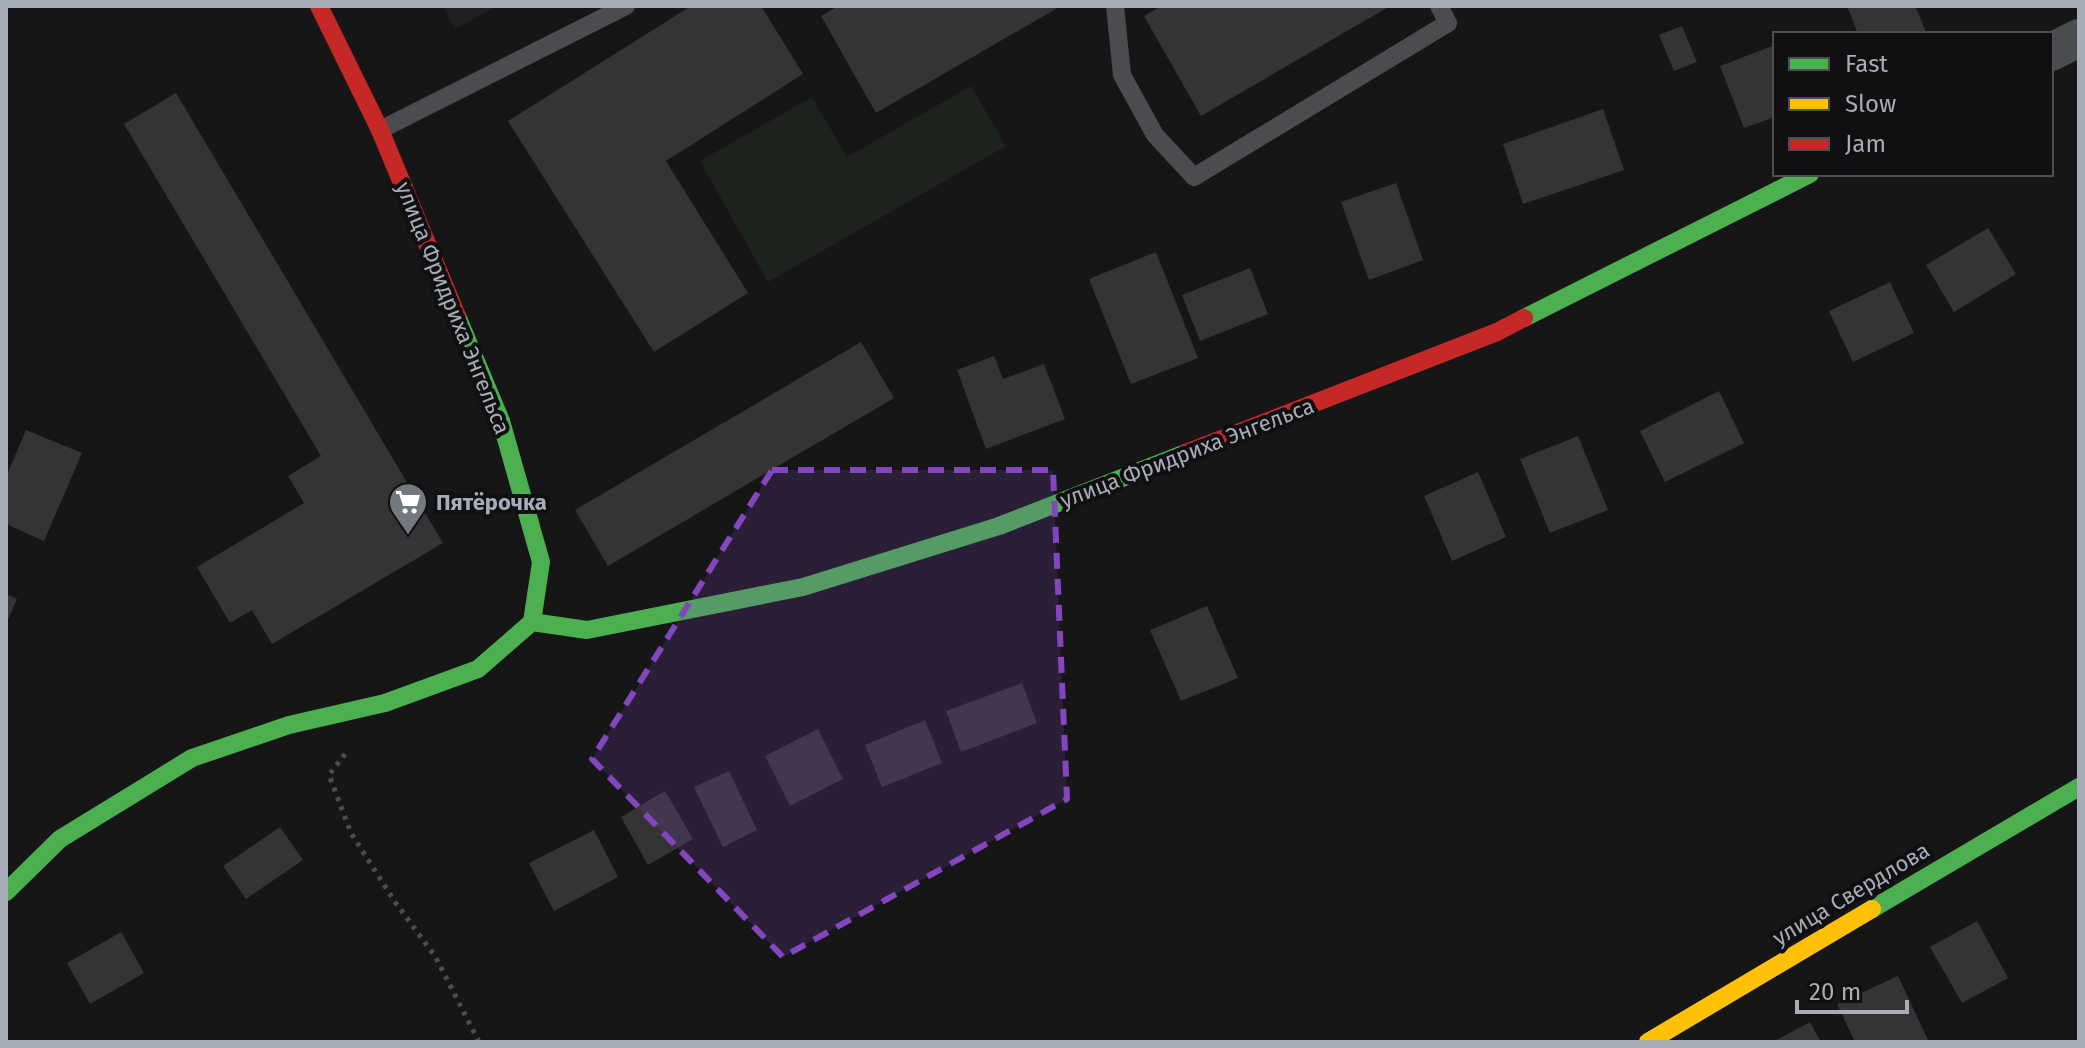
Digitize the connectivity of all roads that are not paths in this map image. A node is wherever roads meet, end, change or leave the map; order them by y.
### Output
1 (319, 6) edge
2 (626, 6) edge
3 (1115, 6) edge
4 (1439, 6) edge
5 (2079, 38) edge
6 (2053, 51) edge
7 (380, 130) junction
8 (1806, 176) edge
9 (532, 622) junction
10 (2079, 787) edge
11 (6, 892) edge
12 (1648, 1042) edge

1 - 7 street, улица Фридриха Энгельса
2 - 7 lane
3 - 4 lane
5 - 6 street
7 - 9 street, улица Фридриха Энгельса
8 - 9 street, улица Фридриха Энгельса
9 - 11 street
10 - 12 street, улица Свердлова

